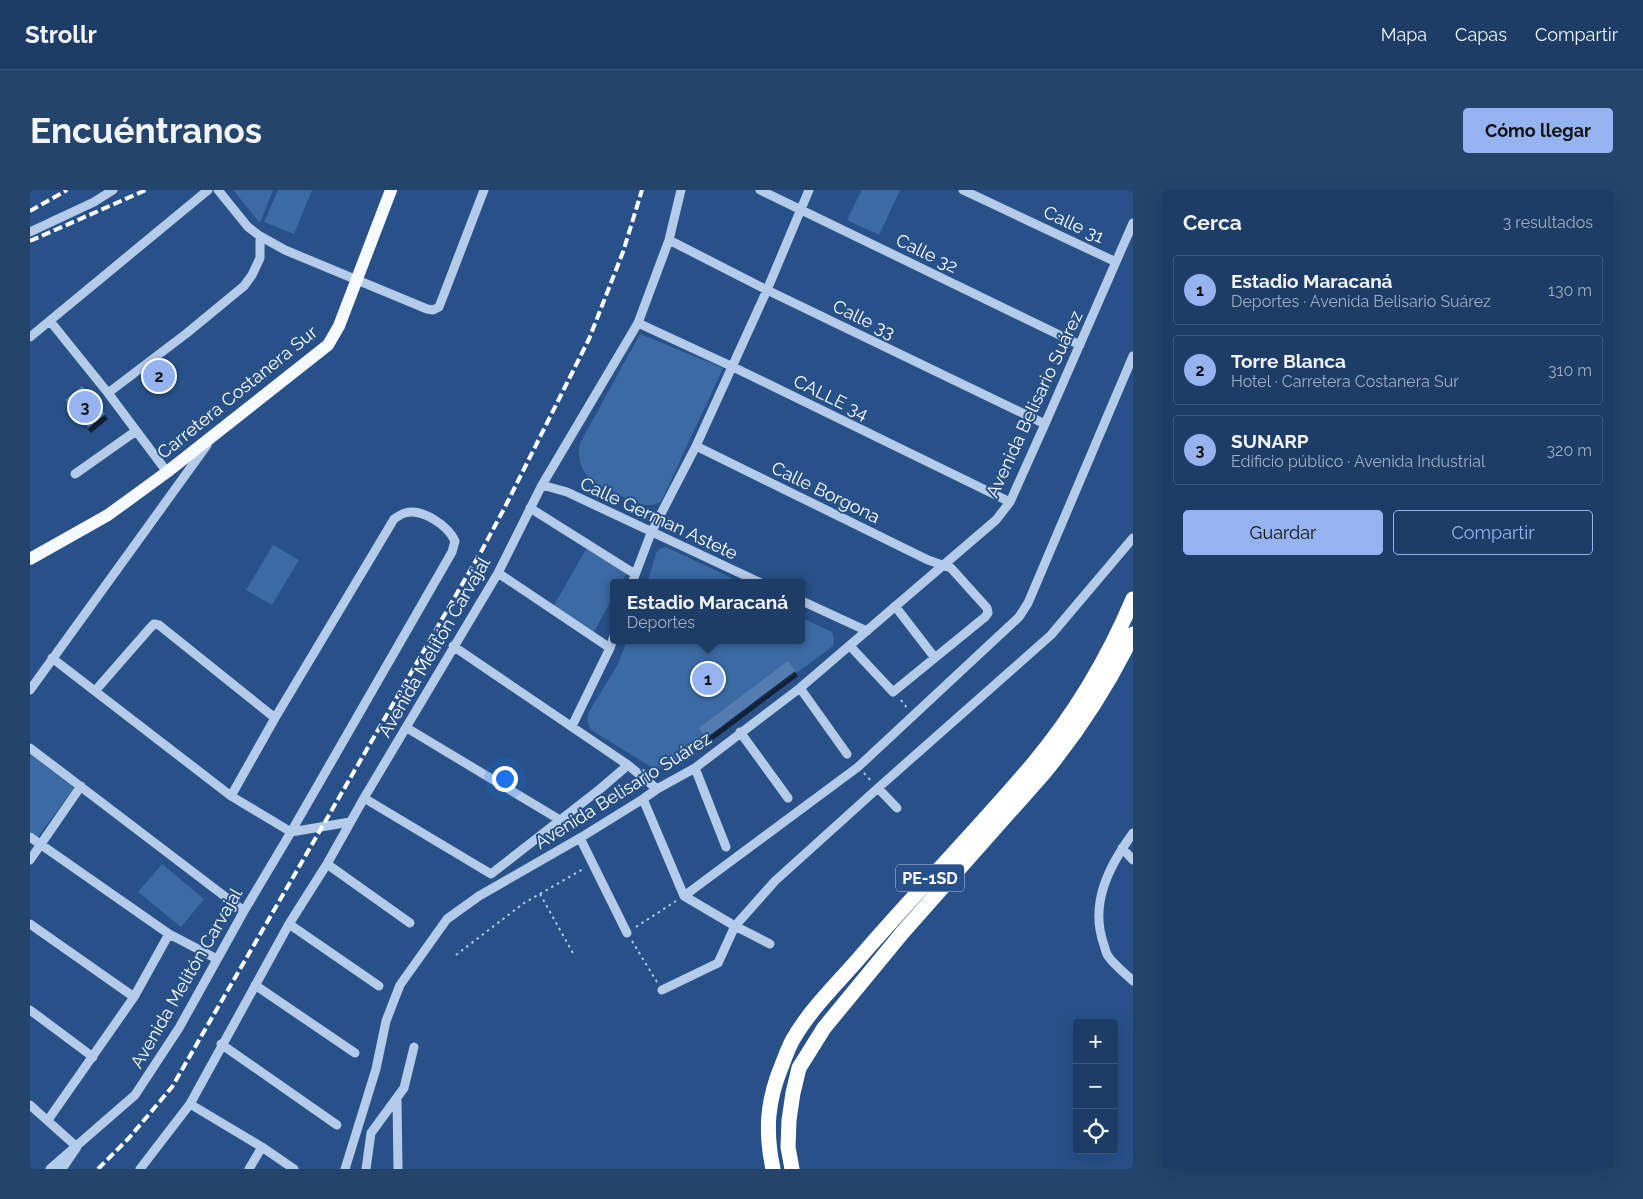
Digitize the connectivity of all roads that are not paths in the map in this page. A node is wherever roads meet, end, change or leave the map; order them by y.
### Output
1 (113, 190) edge
2 (208, 190) edge
3 (218, 190) edge
4 (391, 190) edge
5 (484, 190) edge
6 (681, 190) edge
7 (760, 190) edge
8 (809, 190) edge
9 (964, 190) edge
10 (800, 210) junction
11 (1133, 222) edge
12 (30, 232) edge
13 (260, 236) junction
14 (669, 240) junction
15 (1116, 262) junction
16 (357, 280) junction
17 (767, 290) junction
18 (50, 321) junction
19 (638, 323) junction
20 (30, 337) edge
21 (1080, 345) junction
22 (1133, 356) edge
23 (731, 366) junction
24 (108, 393) junction
25 (1045, 424) junction
26 (136, 431) junction
27 (215, 433) junction
28 (696, 446) junction
29 (167, 472) junction
30 (75, 474) dead end
31 (542, 486) junction
32 (1010, 502) junction
33 (530, 508) junction
34 (651, 533) junction
35 (1133, 538) edge
36 (30, 559) edge
37 (942, 565) junction
38 (498, 573) junction
39 (634, 578) edge
40 (752, 579) edge
41 (1133, 599) edge
42 (805, 602) edge
43 (895, 606) junction
44 (867, 631) junction
45 (1133, 634) edge
46 (611, 644) edge
47 (454, 646) junction
48 (850, 646) junction
49 (610, 648) junction
50 (52, 658) junction
51 (934, 658) junction
52 (800, 688) junction
53 (30, 690) edge
54 (96, 691) junction
55 (275, 718) junction
56 (572, 726) junction
57 (407, 728) junction
58 (740, 732) junction
59 (30, 748) edge
60 (846, 754) dead end
61 (628, 765) junction
62 (695, 768) junction
63 (81, 786) junction
64 (878, 788) junction
65 (656, 789) junction
66 (232, 796) junction
67 (364, 798) junction
68 (788, 798) dead end
69 (644, 800) junction
70 (897, 808) dead end
71 (560, 820) junction
72 (350, 822) junction
73 (291, 832) junction
74 (1133, 833) edge
75 (30, 837) edge
76 (580, 838) junction
77 (41, 845) junction
78 (726, 847) dead end
79 (1122, 848) junction
80 (30, 860) edge
81 (1133, 860) edge
82 (327, 864) junction
83 (684, 896) junction
84 (244, 911) junction
85 (410, 923) dead end
86 (30, 924) edge
87 (289, 924) junction
88 (735, 926) junction
89 (628, 933) road end
90 (169, 934) junction
91 (770, 944) dead end
92 (217, 959) junction
93 (1133, 981) edge
94 (255, 985) junction
95 (379, 986) dead end
96 (662, 990) road end
97 (134, 997) junction
98 (30, 1010) edge
99 (221, 1044) junction
100 (414, 1047) dead end
101 (355, 1053) dead end
102 (93, 1057) junction
103 (397, 1098) junction
104 (190, 1104) junction
105 (30, 1105) edge
106 (48, 1120) junction
107 (337, 1125) dead end
108 (76, 1147) junction
109 (262, 1147) junction
110 (50, 1169) edge
111 (62, 1169) edge
112 (140, 1169) edge
113 (249, 1169) edge
114 (294, 1169) edge
115 (345, 1169) edge
116 (366, 1169) edge
117 (398, 1169) edge
118 (773, 1169) edge
119 (792, 1169) edge

1 - 12 street
2 - 18 street
3 - 13 street
4 - 16 main road, Carretera Costanera Sur
5 - 16 street
6 - 14 street, Avenida Melitón Carvajal
7 - 10 street, Calle 32
8 - 10 street
9 - 15 street, Calle 31
10 - 17 street
10 - 21 street, Calle 32
11 - 15 street, Avenida Belisario Suárez
13 - 16 street
13 - 24 street
14 - 17 street, Calle 33
14 - 19 street, Avenida Melitón Carvajal
15 - 21 street, Avenida Belisario Suárez
16 - 27 main road, Carretera Costanera Sur
17 - 23 street
17 - 25 street, Calle 33
18 - 20 street
18 - 24 street
19 - 23 street, CALLE 34
19 - 31 street, Avenida Melitón Carvajal
21 - 25 street, Avenida Belisario Suárez
22 - 83 street
23 - 28 street
23 - 32 street, CALLE 34
24 - 26 street
25 - 32 street, Avenida Belisario Suárez
26 - 29 street
26 - 30 street
27 - 29 main road, Carretera Costanera Sur
27 - 50 street
28 - 34 street
28 - 37 street, Calle Borgona
29 - 36 main road, Carretera Costanera Sur
31 - 33 street, Avenida Melitón Carvajal
31 - 34 street, Calle German Astete
32 - 37 street, Avenida Belisario Suárez
33 - 38 street, Avenida Melitón Carvajal
33 - 39 street
34 - 39 street
34 - 40 street, Calle German Astete
35 - 64 street
37 - 43 street, Avenida Belisario Suárez
37 - 51 street, Calle Borgona
38 - 47 street, Avenida Melitón Carvajal
38 - 49 street
41 - 118 highway, PE-1SD
42 - 44 street
43 - 44 street, Avenida Belisario Suárez
43 - 51 street
44 - 48 street, Avenida Belisario Suárez
45 - 119 highway, PE-1SD
46 - 49 street
47 - 56 street
47 - 57 street, Avenida Melitón Carvajal
48 - 51 street
48 - 52 street, Avenida Belisario Suárez
49 - 56 street
50 - 53 street
50 - 54 street
52 - 58 street, Avenida Belisario Suárez
52 - 60 street
54 - 55 street
54 - 66 street
55 - 66 street
55 - 73 street, Avenida Melitón Carvajal
56 - 61 street
57 - 67 street, Avenida Melitón Carvajal
57 - 71 street
58 - 62 street, Avenida Belisario Suárez
58 - 68 street
59 - 63 street
61 - 65 street
61 - 71 street
62 - 65 street, Avenida Belisario Suárez
62 - 78 street
63 - 77 street
63 - 84 street
64 - 70 street
64 - 88 street
65 - 69 street, Avenida Belisario Suárez
66 - 73 street
67 - 71 street
67 - 72 street, Avenida Melitón Carvajal
69 - 76 street, Avenida Belisario Suárez
69 - 83 street
72 - 73 street
72 - 82 street, Avenida Melitón Carvajal
73 - 84 street, Avenida Melitón Carvajal
74 - 79 street
75 - 77 street
76 - 89 street
76 - 115 street, Avenida Belisario Suárez
77 - 80 street
77 - 90 street
79 - 81 street
79 - 93 street
82 - 85 street
82 - 87 street, Avenida Melitón Carvajal
83 - 88 street
84 - 92 street, Avenida Melitón Carvajal
86 - 97 street
87 - 94 street, Avenida Melitón Carvajal
87 - 95 street
88 - 91 street
88 - 96 street
90 - 92 street
90 - 97 street
92 - 108 street, Avenida Melitón Carvajal
94 - 99 street, Avenida Melitón Carvajal
94 - 101 street
97 - 102 street
98 - 102 street
99 - 104 street, Avenida Melitón Carvajal
99 - 107 street
100 - 103 street
102 - 106 street
103 - 116 street
103 - 117 street
104 - 109 street
104 - 112 street, Avenida Melitón Carvajal
105 - 106 street
106 - 108 street
108 - 110 street, Avenida Melitón Carvajal
108 - 111 street
109 - 113 street
109 - 114 street

